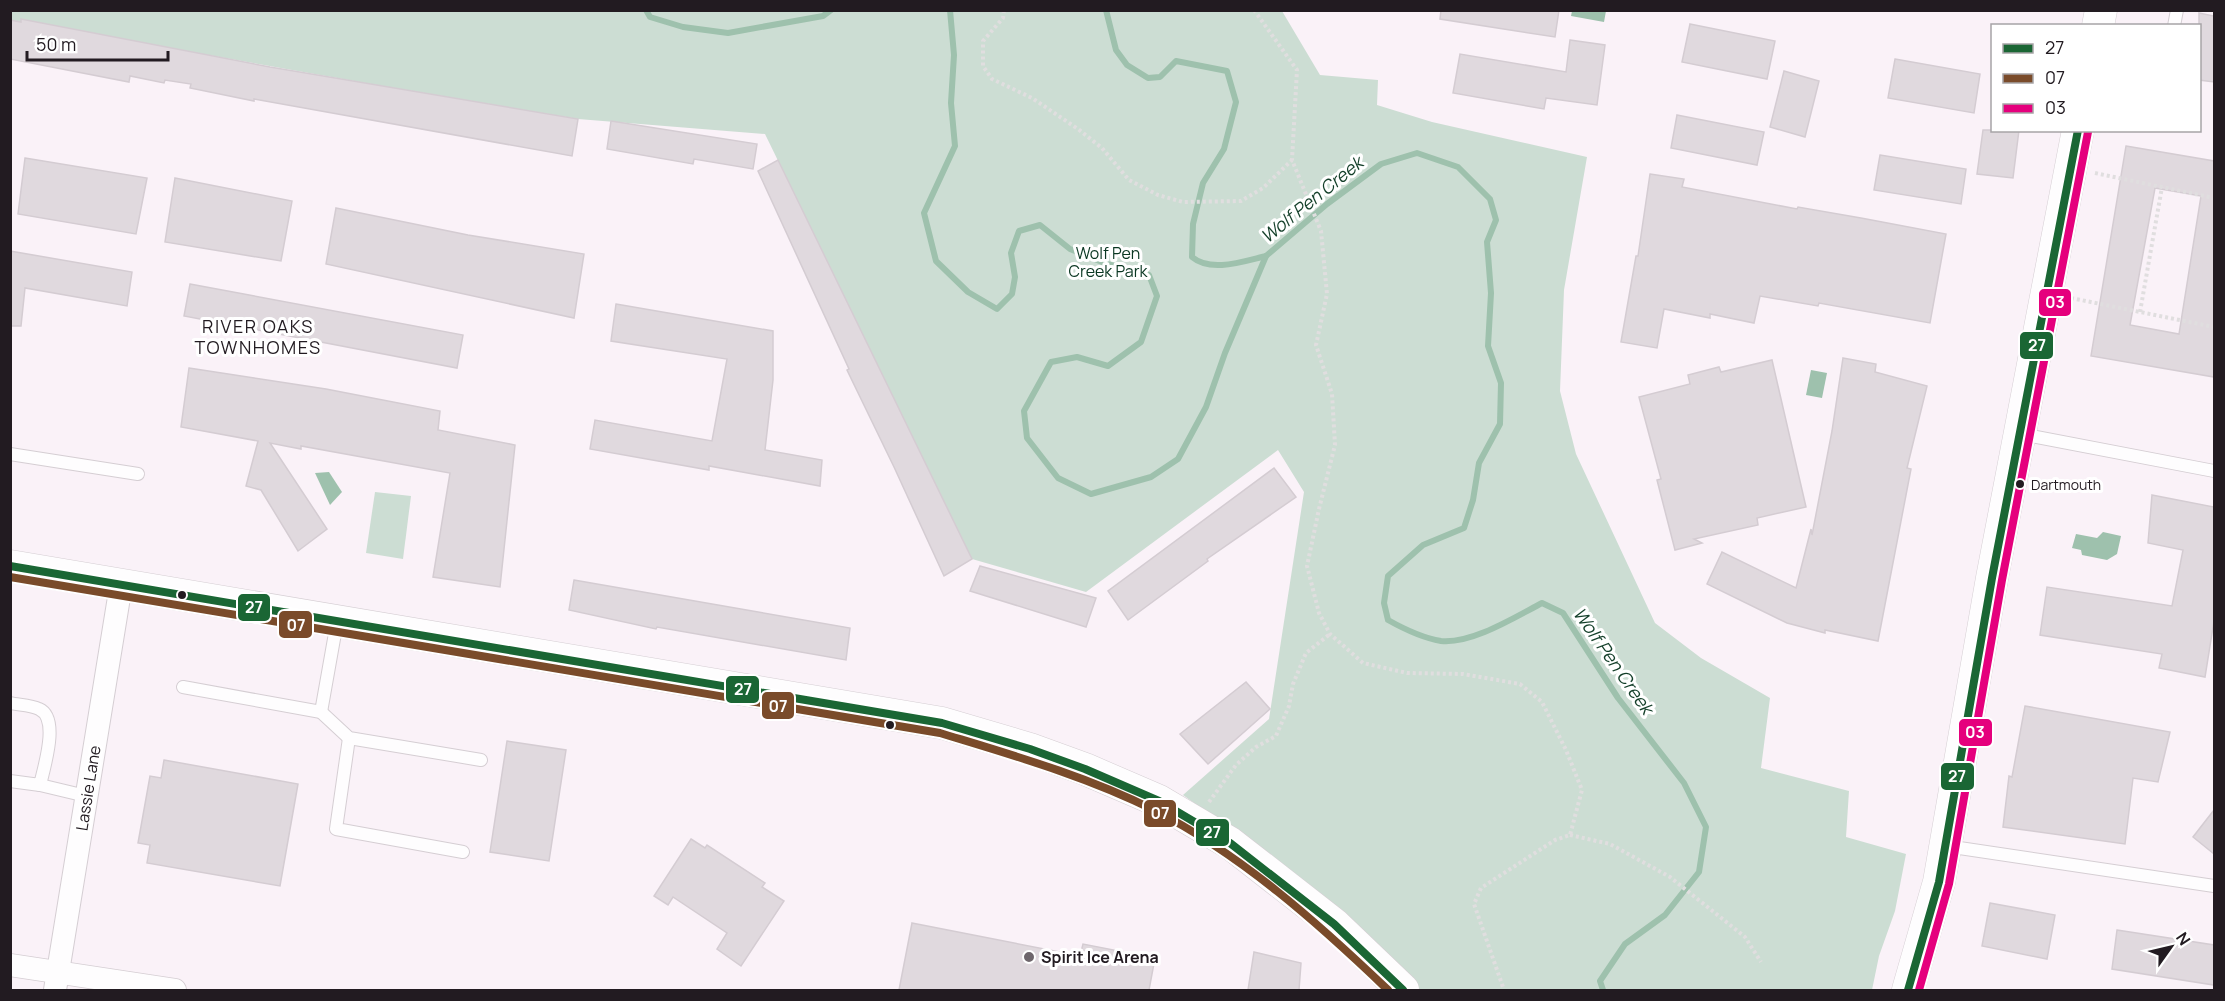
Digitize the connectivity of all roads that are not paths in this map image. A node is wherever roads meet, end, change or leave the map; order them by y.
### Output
1 (2078, 132) edge
2 (2019, 434) junction
3 (10, 454) edge
4 (2214, 471) edge
5 (138, 474) dead end
6 (10, 566) edge
7 (121, 585) junction
8 (337, 621) junction
9 (183, 687) dead end
10 (10, 703) edge
11 (321, 712) junction
12 (349, 738) junction
13 (481, 760) dead end
14 (10, 781) edge
15 (40, 785) junction
16 (87, 796) junction
17 (1945, 846) junction
18 (463, 852) dead end
19 (2214, 886) edge
20 (10, 964) edge
21 (56, 981) edge
22 (175, 990) edge
23 (1403, 990) edge
24 (1908, 990) edge

1 - 2 street
2 - 4 lane
2 - 17 street
3 - 5 lane
6 - 7 street
7 - 8 street
7 - 16 street, Lassie Lane
8 - 11 lane
8 - 23 street
9 - 11 lane
10 - 15 lane
11 - 12 lane
12 - 13 lane
12 - 18 lane
14 - 15 lane
15 - 16 lane
16 - 21 street, Lassie Lane
17 - 19 lane
17 - 24 street
20 - 21 street
21 - 22 street

